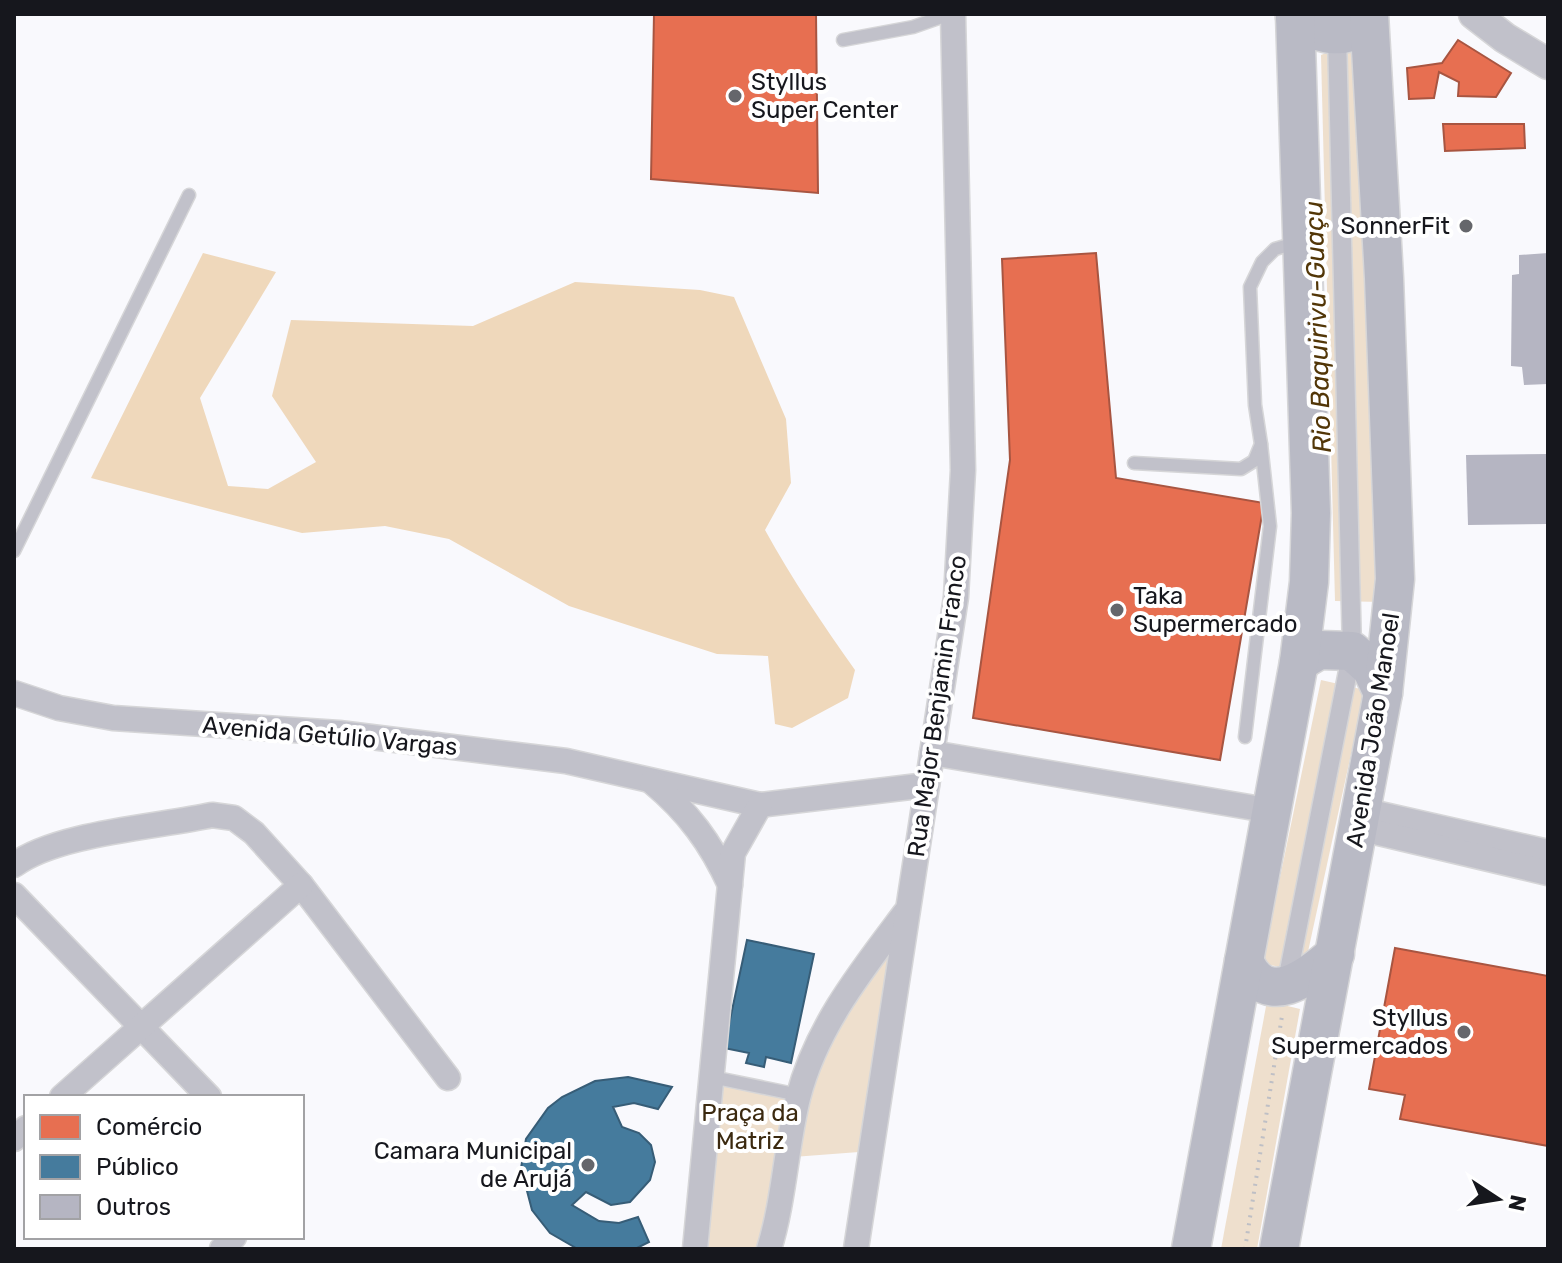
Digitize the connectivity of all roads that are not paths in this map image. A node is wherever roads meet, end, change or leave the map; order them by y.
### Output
1 (951, 14) edge
2 (1474, 14) edge
3 (1294, 15) edge
4 (1364, 22) edge
5 (843, 40) dead end
6 (1548, 64) edge
7 (189, 195) dead end
8 (1302, 241) junction
9 (1261, 444) junction
10 (1134, 463) dead end
11 (14, 551) edge
12 (1352, 651) junction
13 (1299, 662) junction
14 (14, 693) edge
15 (1383, 693) junction
16 (1245, 737) dead end
17 (932, 753) junction
18 (647, 778) junction
19 (927, 785) junction
20 (760, 805) junction
21 (1272, 811) junction
22 (1360, 819) junction
23 (1548, 852) edge
24 (14, 865) edge
25 (1548, 873) edge
26 (301, 885) junction
27 (730, 885) junction
28 (14, 895) edge
29 (906, 911) junction
30 (1335, 954) junction
31 (1244, 961) junction
32 (1286, 986) junction
33 (141, 1028) junction
34 (712, 1077) junction
35 (448, 1078) dead end
36 (64, 1095) edge
37 (207, 1095) edge
38 (799, 1095) junction
39 (695, 1249) edge
40 (769, 1249) edge
41 (856, 1249) edge
42 (1191, 1249) edge
43 (1279, 1249) edge

1 - 5 lane
1 - 17 street, Rua Major Benjamin Franco
2 - 6 street
3 - 4 main road
3 - 8 main road
4 - 12 street
4 - 15 main road, Avenida João Manoel
7 - 11 lane
8 - 9 lane
8 - 13 main road
9 - 10 lane
9 - 16 lane
12 - 13 main road
12 - 15 main road
12 - 32 street
13 - 21 main road
14 - 18 street, Avenida Getúlio Vargas
15 - 22 main road, Avenida João Manoel
17 - 19 street, Rua Major Benjamin Franco
17 - 21 street
18 - 20 street, Avenida Getúlio Vargas
18 - 27 street
19 - 20 street, Avenida Getúlio Vargas
19 - 29 street, Rua Major Benjamin Franco
20 - 27 street
21 - 31 main road
22 - 23 street
22 - 25 street
22 - 30 main road, Avenida João Manoel
24 - 26 street
26 - 33 street
26 - 35 street
27 - 34 street
28 - 33 street
29 - 38 street
29 - 41 street, Rua Major Benjamin Franco
30 - 32 main road
30 - 43 main road, Avenida João Manoel
31 - 32 main road
31 - 42 main road
33 - 36 street
33 - 37 street
34 - 38 lane
34 - 39 street
38 - 40 street

